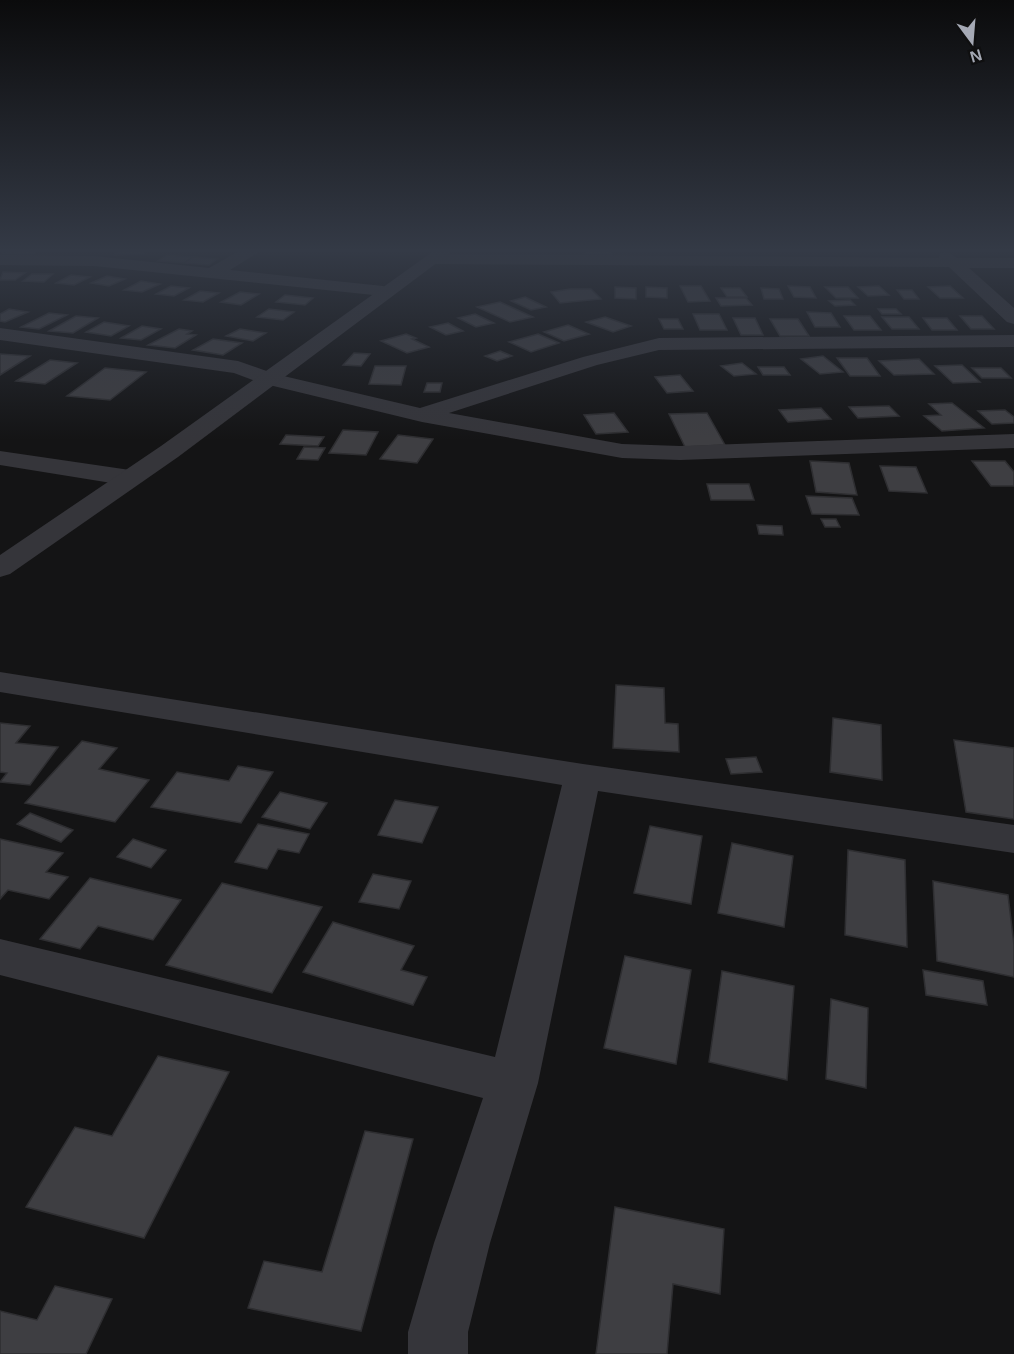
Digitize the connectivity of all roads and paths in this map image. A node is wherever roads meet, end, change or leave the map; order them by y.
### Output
1 (354, 313) edge
2 (0, 334) edge
3 (1014, 341) edge
4 (268, 379) junction
5 (422, 415) junction
6 (1014, 441) edge
7 (0, 458) edge
8 (130, 478) junction
9 (0, 568) edge
10 (0, 682) edge
11 (583, 776) junction
12 (1014, 839) edge
13 (0, 957) edge
14 (513, 1083) junction
15 (438, 1354) edge

1 - 4 street
2 - 4 street
3 - 5 street
4 - 5 street
4 - 8 street
5 - 6 street
7 - 8 street
8 - 9 street
10 - 11 street
11 - 12 street
11 - 14 street
13 - 14 street
14 - 15 street

